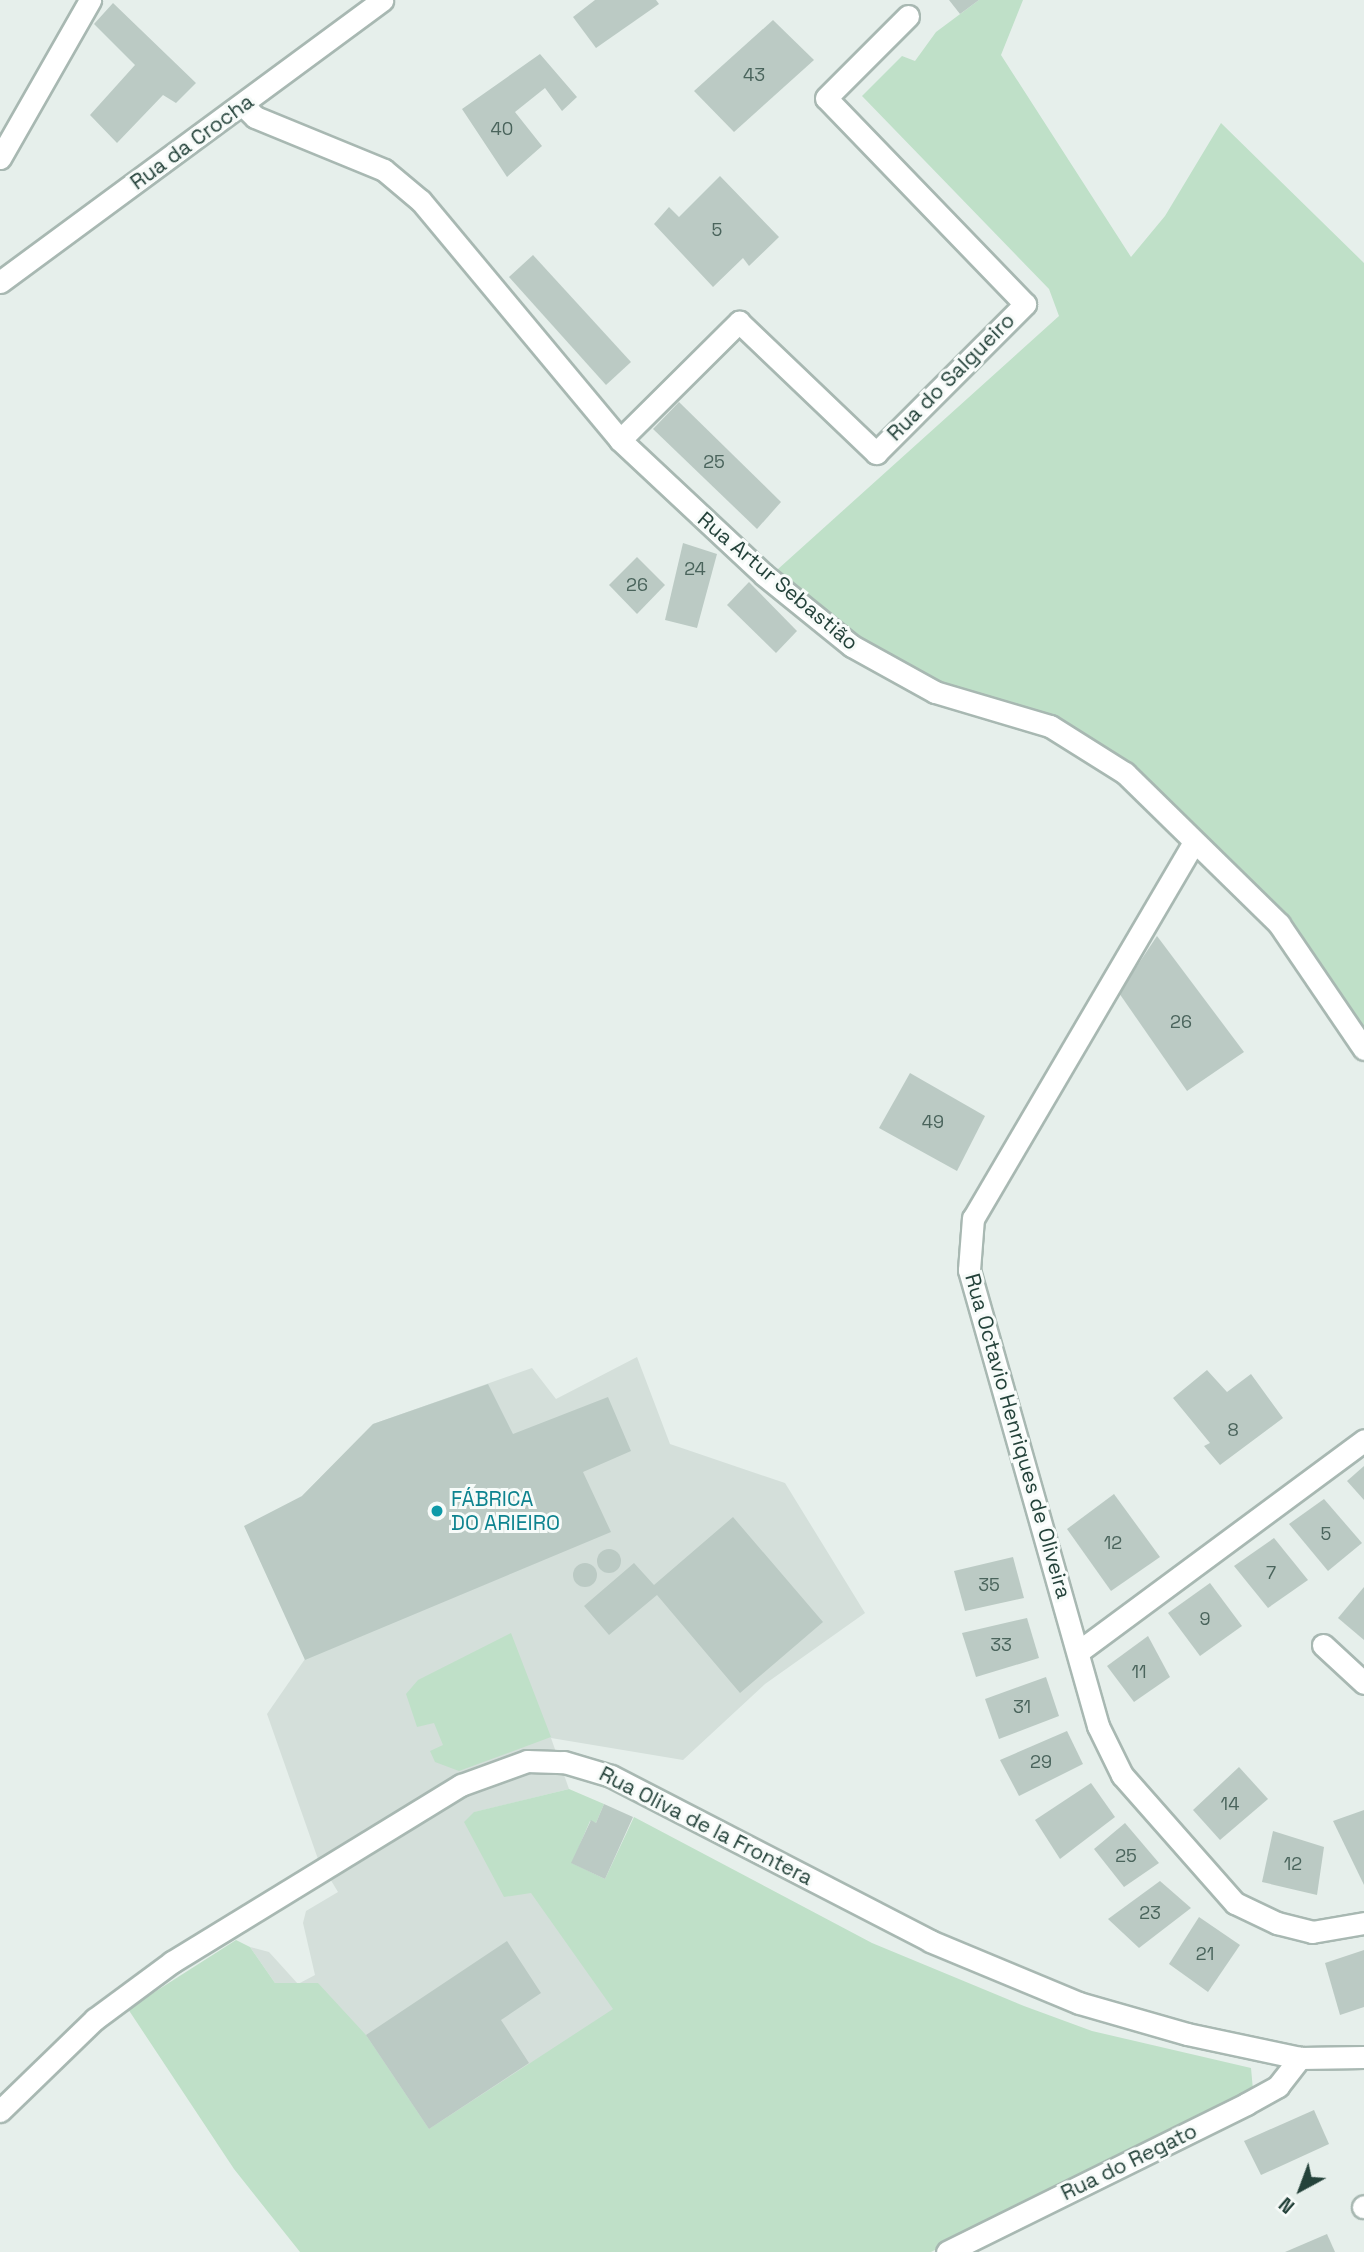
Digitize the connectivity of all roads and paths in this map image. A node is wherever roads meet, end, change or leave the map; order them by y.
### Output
1 (90, 0) edge
2 (382, 0) edge
3 (908, 16) dead end
4 (243, 105) junction
5 (0, 158) edge
6 (0, 282) edge
7 (620, 440) junction
8 (1194, 842) junction
9 (1364, 1049) edge
10 (1364, 1440) edge
11 (1323, 1645) dead end
12 (1078, 1652) junction
13 (1364, 1684) edge
14 (1364, 1923) edge
15 (1364, 2057) edge
16 (1300, 2058) junction
17 (0, 2111) edge
18 (947, 2252) edge

1 - 5 street
2 - 4 street, Rua da Crocha
3 - 7 street, Rua do Salgueiro
4 - 6 street, Rua da Crocha
4 - 7 street, Rua Artur Sebastião
7 - 8 street, Rua Artur Sebastião
8 - 9 street, Rua Artur Sebastião
8 - 12 street, Rua Octavio Henriques de Oliveira
10 - 12 street
11 - 13 street
12 - 14 street, Rua Octavio Henriques de Oliveira
15 - 16 street, Rua Oliva de la Frontera
16 - 17 street, Rua Oliva de la Frontera
16 - 18 street, Rua do Regato

